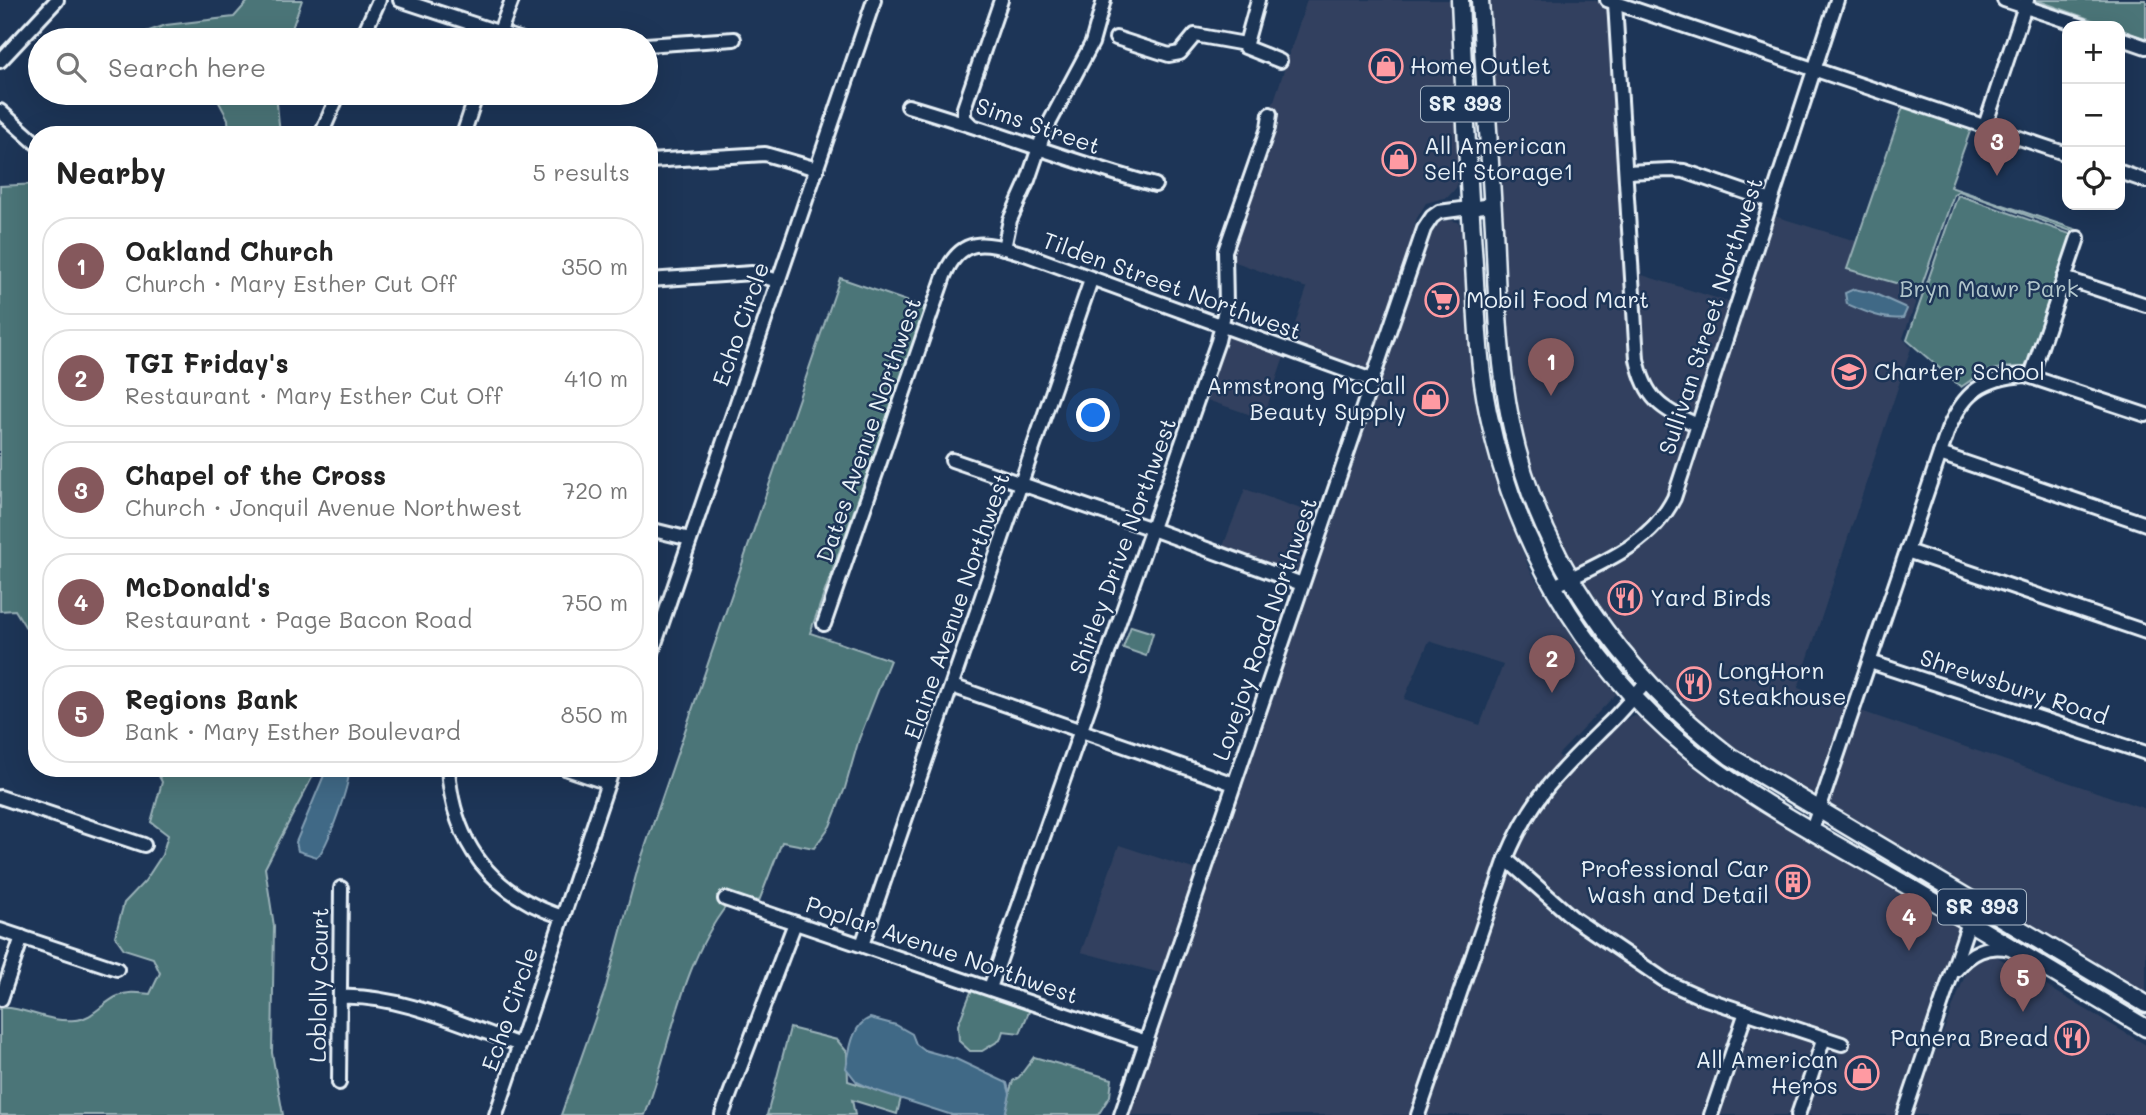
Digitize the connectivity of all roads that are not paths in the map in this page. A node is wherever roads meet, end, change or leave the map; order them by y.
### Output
1 (57, 0) edge
2 (379, 0) edge
3 (400, 0) edge
4 (512, 0) edge
5 (874, 0) edge
6 (1001, 0) edge
7 (1104, 0) edge
8 (1258, 0) edge
9 (1460, 0) edge
10 (1480, 0) edge
11 (1837, 0) edge
12 (2004, 0) edge
13 (1611, 1) edge
14 (2026, 4) edge
15 (2070, 21) edge
16 (31, 28) edge
17 (366, 28) edge
18 (476, 28) edge
19 (501, 28) edge
20 (28, 31) edge
21 (1116, 38) dead end
22 (734, 39) dead end
23 (2125, 40) edge
24 (658, 44) edge
25 (1245, 44) junction
26 (2146, 47) edge
27 (0, 61) edge
28 (1280, 61) dead end
29 (1814, 69) junction
30 (334, 105) edge
31 (473, 105) edge
32 (908, 106) dead end
33 (0, 111) edge
34 (1270, 114) dead end
35 (971, 124) junction
36 (325, 126) edge
37 (466, 126) edge
38 (1985, 126) junction
39 (28, 136) edge
40 (1037, 149) junction
41 (2062, 152) edge
42 (658, 160) edge
43 (817, 169) junction
44 (1626, 172) junction
45 (2125, 174) edge
46 (2146, 181) edge
47 (1156, 185) dead end
48 (1771, 201) junction
49 (1492, 205) junction
50 (1470, 207) junction
51 (2078, 237) dead end
52 (1004, 248) junction
53 (957, 253) joint
54 (2064, 278) junction
55 (658, 279) edge
56 (1091, 280) junction
57 (778, 281) junction
58 (2146, 305) edge
59 (1222, 327) junction
60 (2031, 376) junction
61 (1372, 380) junction
62 (2146, 415) edge
63 (1698, 425) junction
64 (1514, 435) junction
65 (1494, 440) junction
66 (1940, 454) junction
67 (952, 460) dead end
68 (1022, 484) junction
69 (2146, 524) edge
70 (1152, 529) junction
71 (658, 531) edge
72 (690, 539) junction
73 (1907, 551) junction
74 (1571, 578) junction
75 (1302, 584) junction
76 (1552, 587) junction
77 (824, 624) dead end
78 (2146, 632) edge
79 (658, 634) edge
80 (1870, 662) junction
81 (1647, 682) junction
82 (952, 686) junction
83 (1633, 696) junction
84 (1080, 731) junction
85 (2146, 753) edge
86 (449, 777) edge
87 (590, 777) edge
88 (610, 777) edge
89 (608, 783) junction
90 (1234, 784) junction
91 (0, 797) edge
92 (1819, 810) junction
93 (1812, 830) junction
94 (144, 845) dead end
95 (1506, 859) junction
96 (341, 888) dead end
97 (725, 900) dead end
98 (1980, 906) junction
99 (563, 917) junction
100 (1969, 922) junction
101 (795, 923) junction
102 (0, 930) edge
103 (22, 937) junction
104 (862, 945) junction
105 (2016, 951) junction
106 (117, 970) dead end
107 (1954, 972) junction
108 (989, 988) junction
109 (341, 997) junction
110 (2, 999) edge
111 (2146, 1004) edge
112 (1746, 1012) junction
113 (2146, 1028) edge
114 (1824, 1038) junction
115 (1146, 1042) junction
116 (1842, 1044) dead end
117 (520, 1045) junction
118 (339, 1083) dead end
119 (496, 1115) edge
120 (722, 1115) edge
121 (1121, 1115) edge
122 (1418, 1115) edge
123 (1711, 1115) edge
124 (1798, 1115) edge
125 (1904, 1115) edge

1 - 16 street
2 - 17 street
3 - 18 street
4 - 19 street
5 - 43 street, Echo Circle
6 - 35 street
7 - 40 street
8 - 25 street
9 - 50 main road, SR 393
10 - 49 main road, SR 393
11 - 29 street, Sullivan Street Northwest
12 - 14 street
13 - 29 street
13 - 44 street
14 - 15 street
14 - 38 street
20 - 27 street
21 - 25 street
22 - 24 street
23 - 26 street
25 - 28 street
29 - 38 street
29 - 48 street, Sullivan Street Northwest
30 - 36 street
31 - 37 street
32 - 35 street, Sims Street
33 - 39 street
34 - 59 street, Shirley Drive Northwest
35 - 40 street, Sims Street
38 - 41 street
40 - 47 street, Sims Street
40 - 52 street
42 - 43 street
43 - 57 street, Echo Circle
44 - 48 street
44 - 63 street
45 - 46 street
48 - 63 street, Sullivan Street Northwest
49 - 50 street, Lovejoy Road Northwest
49 - 64 main road, SR 393
50 - 61 street, Lovejoy Road Northwest
50 - 65 main road, SR 393
51 - 54 street
52 - 53 street, Tilden Street Northwest
52 - 56 street, Tilden Street Northwest
53 - 77 street, Dates Avenue Northwest
54 - 58 street
54 - 60 street
55 - 57 street
56 - 59 street, Tilden Street Northwest
56 - 68 street, Elaine Avenue Northwest
57 - 72 street, Echo Circle
59 - 61 street, Tilden Street Northwest
59 - 70 street, Shirley Drive Northwest
60 - 62 street
60 - 66 street
61 - 75 street, Lovejoy Road Northwest
63 - 74 street, Sullivan Street Northwest
64 - 65 main road
64 - 74 main road, SR 393
65 - 76 main road, SR 393
66 - 69 street
66 - 73 street
67 - 68 street
68 - 70 street
68 - 82 street, Elaine Avenue Northwest
70 - 75 street
70 - 84 street, Shirley Drive Northwest
71 - 72 street
72 - 79 street, Echo Circle
73 - 78 street
73 - 80 street
74 - 76 street, Sullivan Street Northwest
74 - 81 main road, SR 393
75 - 90 street, Lovejoy Road Northwest
76 - 83 main road, SR 393
80 - 85 street, Shrewsbury Road
80 - 92 street
81 - 83 street
81 - 92 main road, SR 393
82 - 84 street
82 - 104 street, Elaine Avenue Northwest
83 - 93 main road, SR 393
83 - 95 street
84 - 90 street
84 - 108 street, Shirley Drive Northwest
86 - 99 street
87 - 89 street
88 - 89 street, Echo Circle
89 - 99 street, Echo Circle
90 - 115 street, Lovejoy Road Northwest
91 - 94 street
92 - 93 street
92 - 98 main road, SR 393
93 - 100 main road, SR 393
95 - 112 street
95 - 122 street
96 - 109 street, Loblolly Court
97 - 101 street, Poplar Avenue Northwest
98 - 100 street
98 - 111 main road, SR 393
99 - 117 street, Echo Circle
100 - 105 main road, SR 393
100 - 107 street
101 - 104 street, Poplar Avenue Northwest
101 - 120 street
102 - 103 street
103 - 106 street
103 - 110 street
104 - 108 street, Poplar Avenue Northwest
105 - 107 street
105 - 113 main road, SR 393
107 - 125 street
108 - 115 street, Poplar Avenue Northwest
109 - 117 street
109 - 118 street, Loblolly Court
112 - 114 street
112 - 123 street
114 - 116 street
114 - 124 street
115 - 121 street, Lovejoy Road Northwest
117 - 119 street, Echo Circle

